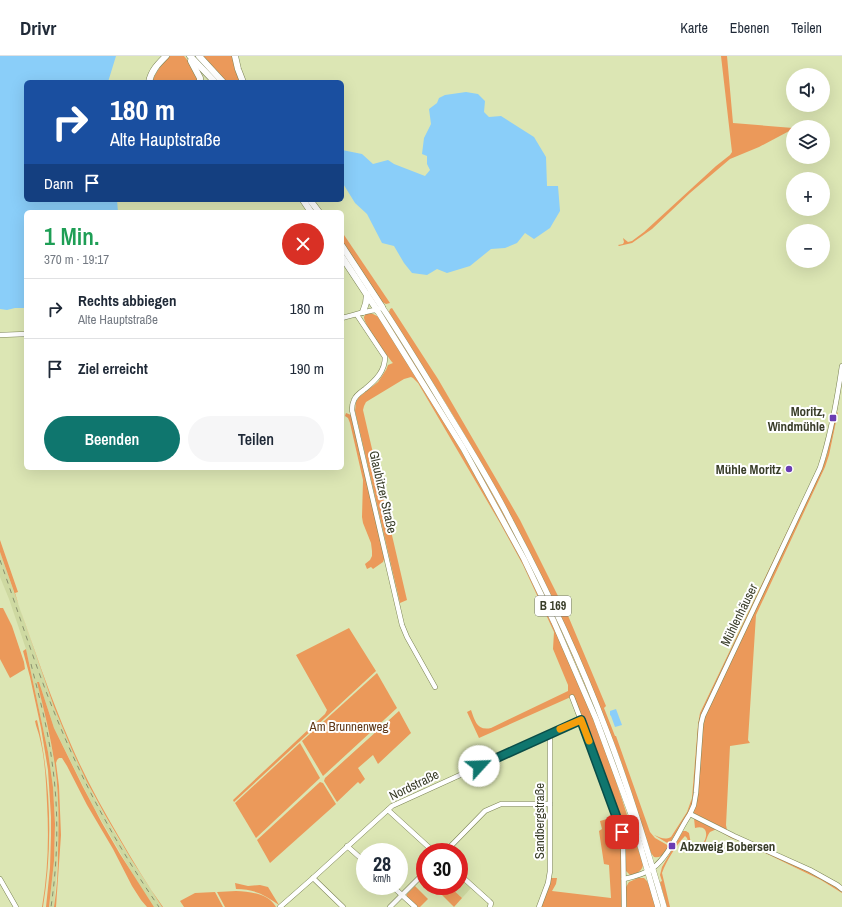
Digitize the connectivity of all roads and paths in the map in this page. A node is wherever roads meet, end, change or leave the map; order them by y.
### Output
1 (166, 56) edge
2 (189, 56) edge
3 (199, 56) edge
4 (235, 56) edge
5 (149, 80) edge
6 (200, 80) edge
7 (213, 80) edge
8 (221, 80) edge
9 (242, 80) edge
10 (344, 249) edge
11 (344, 260) edge
12 (367, 294) junction
13 (380, 308) junction
14 (363, 312) junction
15 (357, 315) junction
16 (344, 318) edge
17 (0, 334) edge
18 (24, 334) edge
19 (842, 366) edge
20 (435, 687) dead end
21 (572, 697) dead end
22 (581, 720) junction
23 (549, 734) junction
24 (550, 804) junction
25 (388, 810) junction
26 (690, 814) junction
27 (424, 843) edge
28 (454, 843) edge
29 (347, 846) junction
30 (356, 854) edge
31 (650, 869) junction
32 (314, 878) junction
33 (624, 879) junction
34 (0, 880) edge
35 (416, 881) edge
36 (468, 882) edge
37 (408, 889) edge
38 (842, 889) edge
39 (402, 895) joint
40 (16, 907) edge
41 (280, 907) edge
42 (343, 907) edge
43 (390, 907) edge
44 (415, 907) edge
45 (490, 907) edge
46 (539, 907) edge
47 (624, 907) edge
48 (658, 907) edge
49 (664, 907) edge

1 - 5 highway
2 - 6 highway
2 - 7 highway
3 - 8 highway
4 - 9 highway
10 - 13 highway, B 169
11 - 12 highway, B 169
12 - 13 highway, B 169
12 - 14 highway
13 - 14 street
13 - 31 main road, B 169
14 - 15 street
15 - 16 street
15 - 20 street, Glaubitzer Straße
17 - 18 street
19 - 26 street, Mühlenhäuser
21 - 22 street
22 - 23 street, Nordstraße
22 - 33 street
23 - 24 street, Sandbergstraße
23 - 25 street, Nordstraße
24 - 28 street
24 - 46 street, Sandbergstraße
25 - 27 street
25 - 29 street, Nordstraße
26 - 31 street, Mühlenhäuser
26 - 38 street
29 - 30 street
29 - 32 street, Nordstraße
31 - 33 street
31 - 48 main road, B 169
31 - 49 main road, B 169
32 - 41 street, Nordstraße
32 - 42 street
33 - 47 street
34 - 40 street
35 - 37 street
36 - 45 street
39 - 43 street
39 - 44 street

